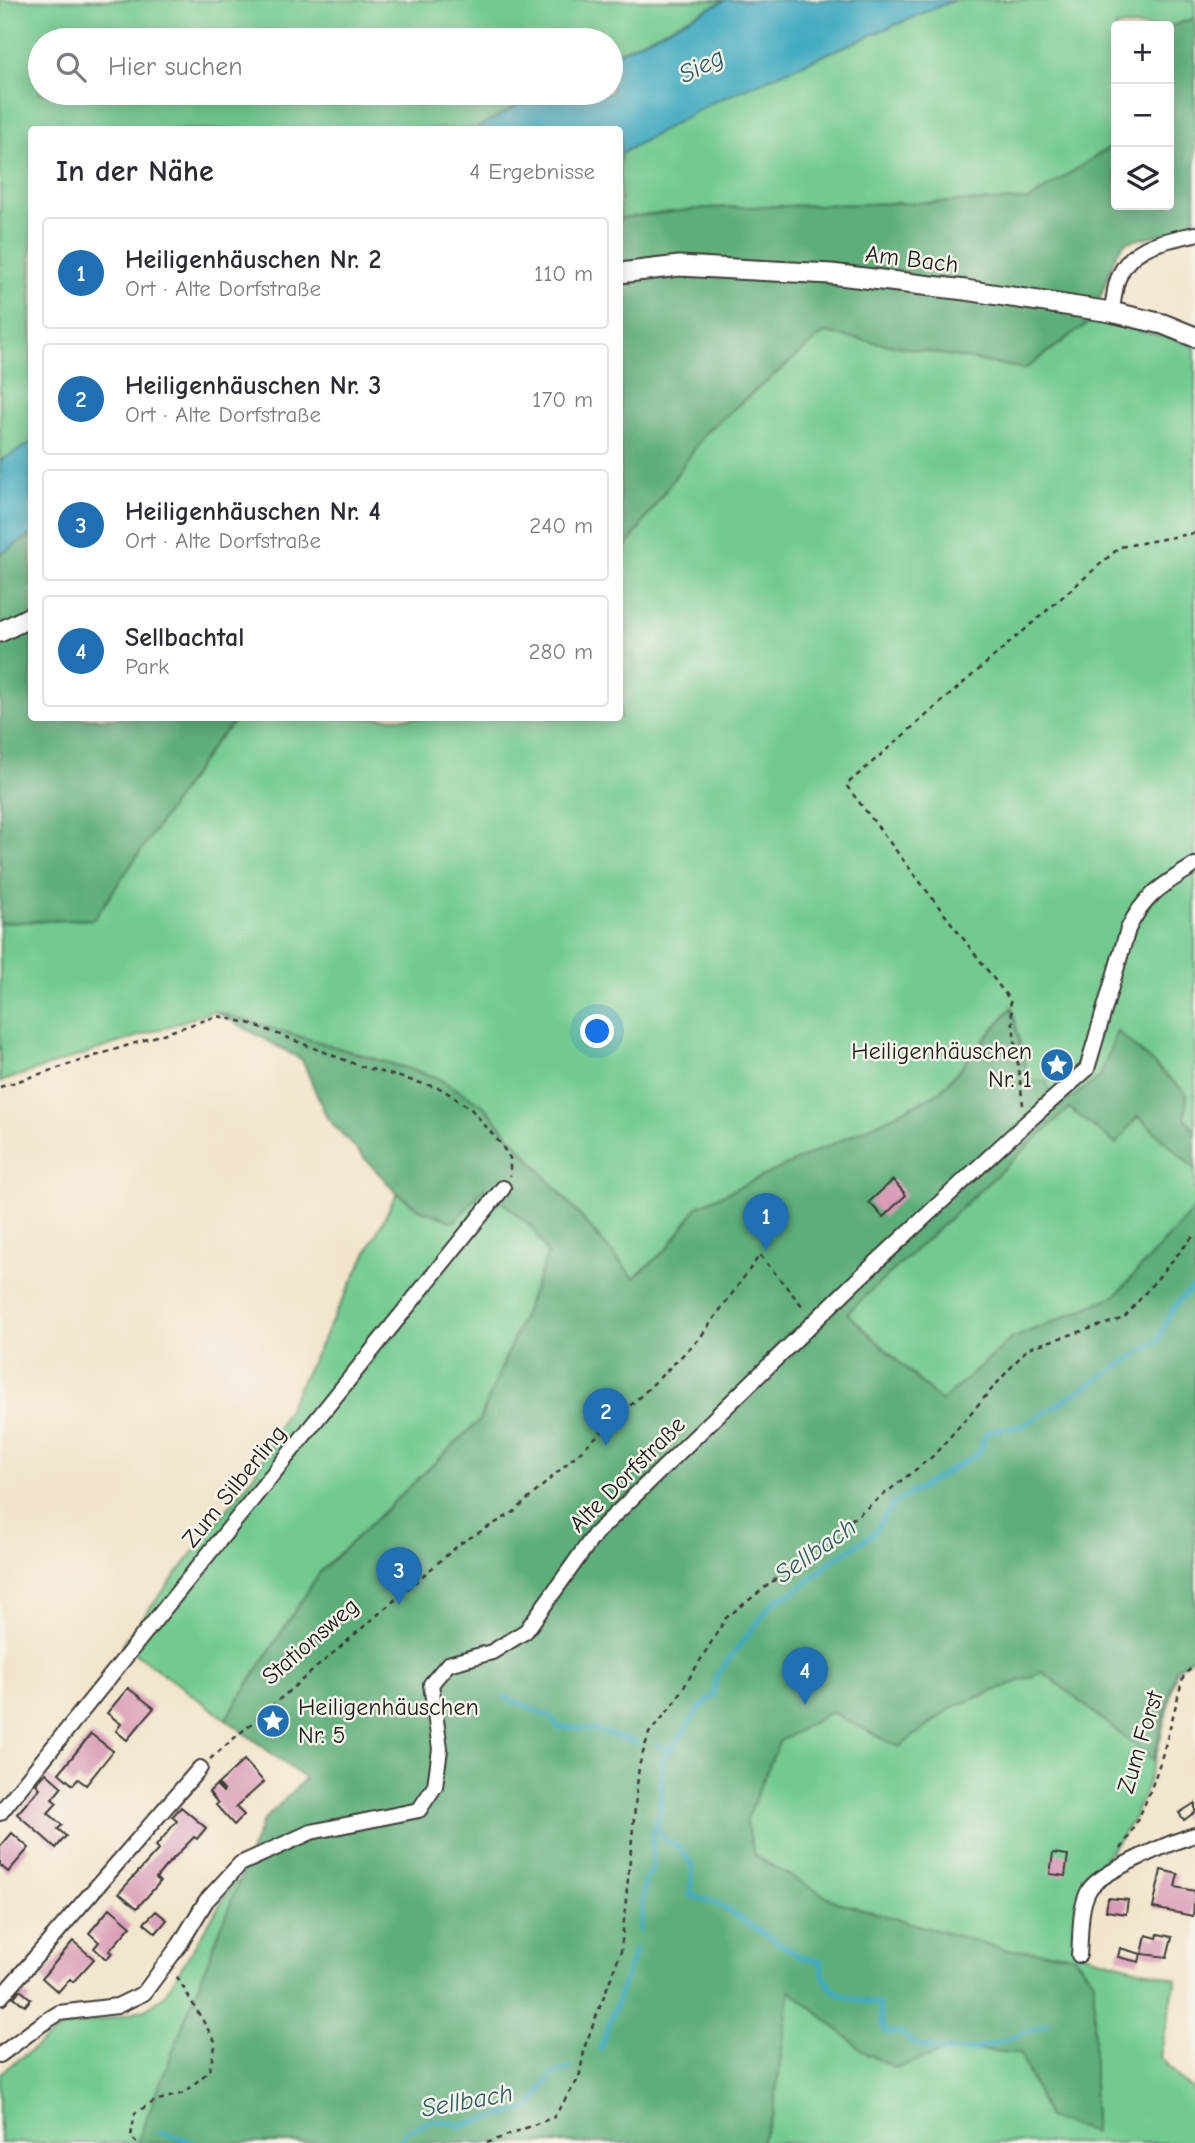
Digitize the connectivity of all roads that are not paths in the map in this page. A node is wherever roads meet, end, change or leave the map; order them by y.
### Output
1 (1195, 234) edge
2 (623, 273) edge
3 (1111, 312) junction
4 (1195, 337) edge
5 (28, 618) edge
6 (0, 632) edge
7 (1195, 865) edge
8 (503, 1188) road end
9 (200, 1768) road end
10 (0, 1813) edge
11 (1195, 1835) edge
12 (1079, 1955) dead end
13 (0, 1998) edge
14 (0, 2055) edge

1 - 3 street
2 - 3 street, Am Bach
3 - 4 street, Am Bach
5 - 6 street
7 - 14 street, Alte Dorfstraße
8 - 10 street, Zum Silberling
9 - 13 street
11 - 12 street

